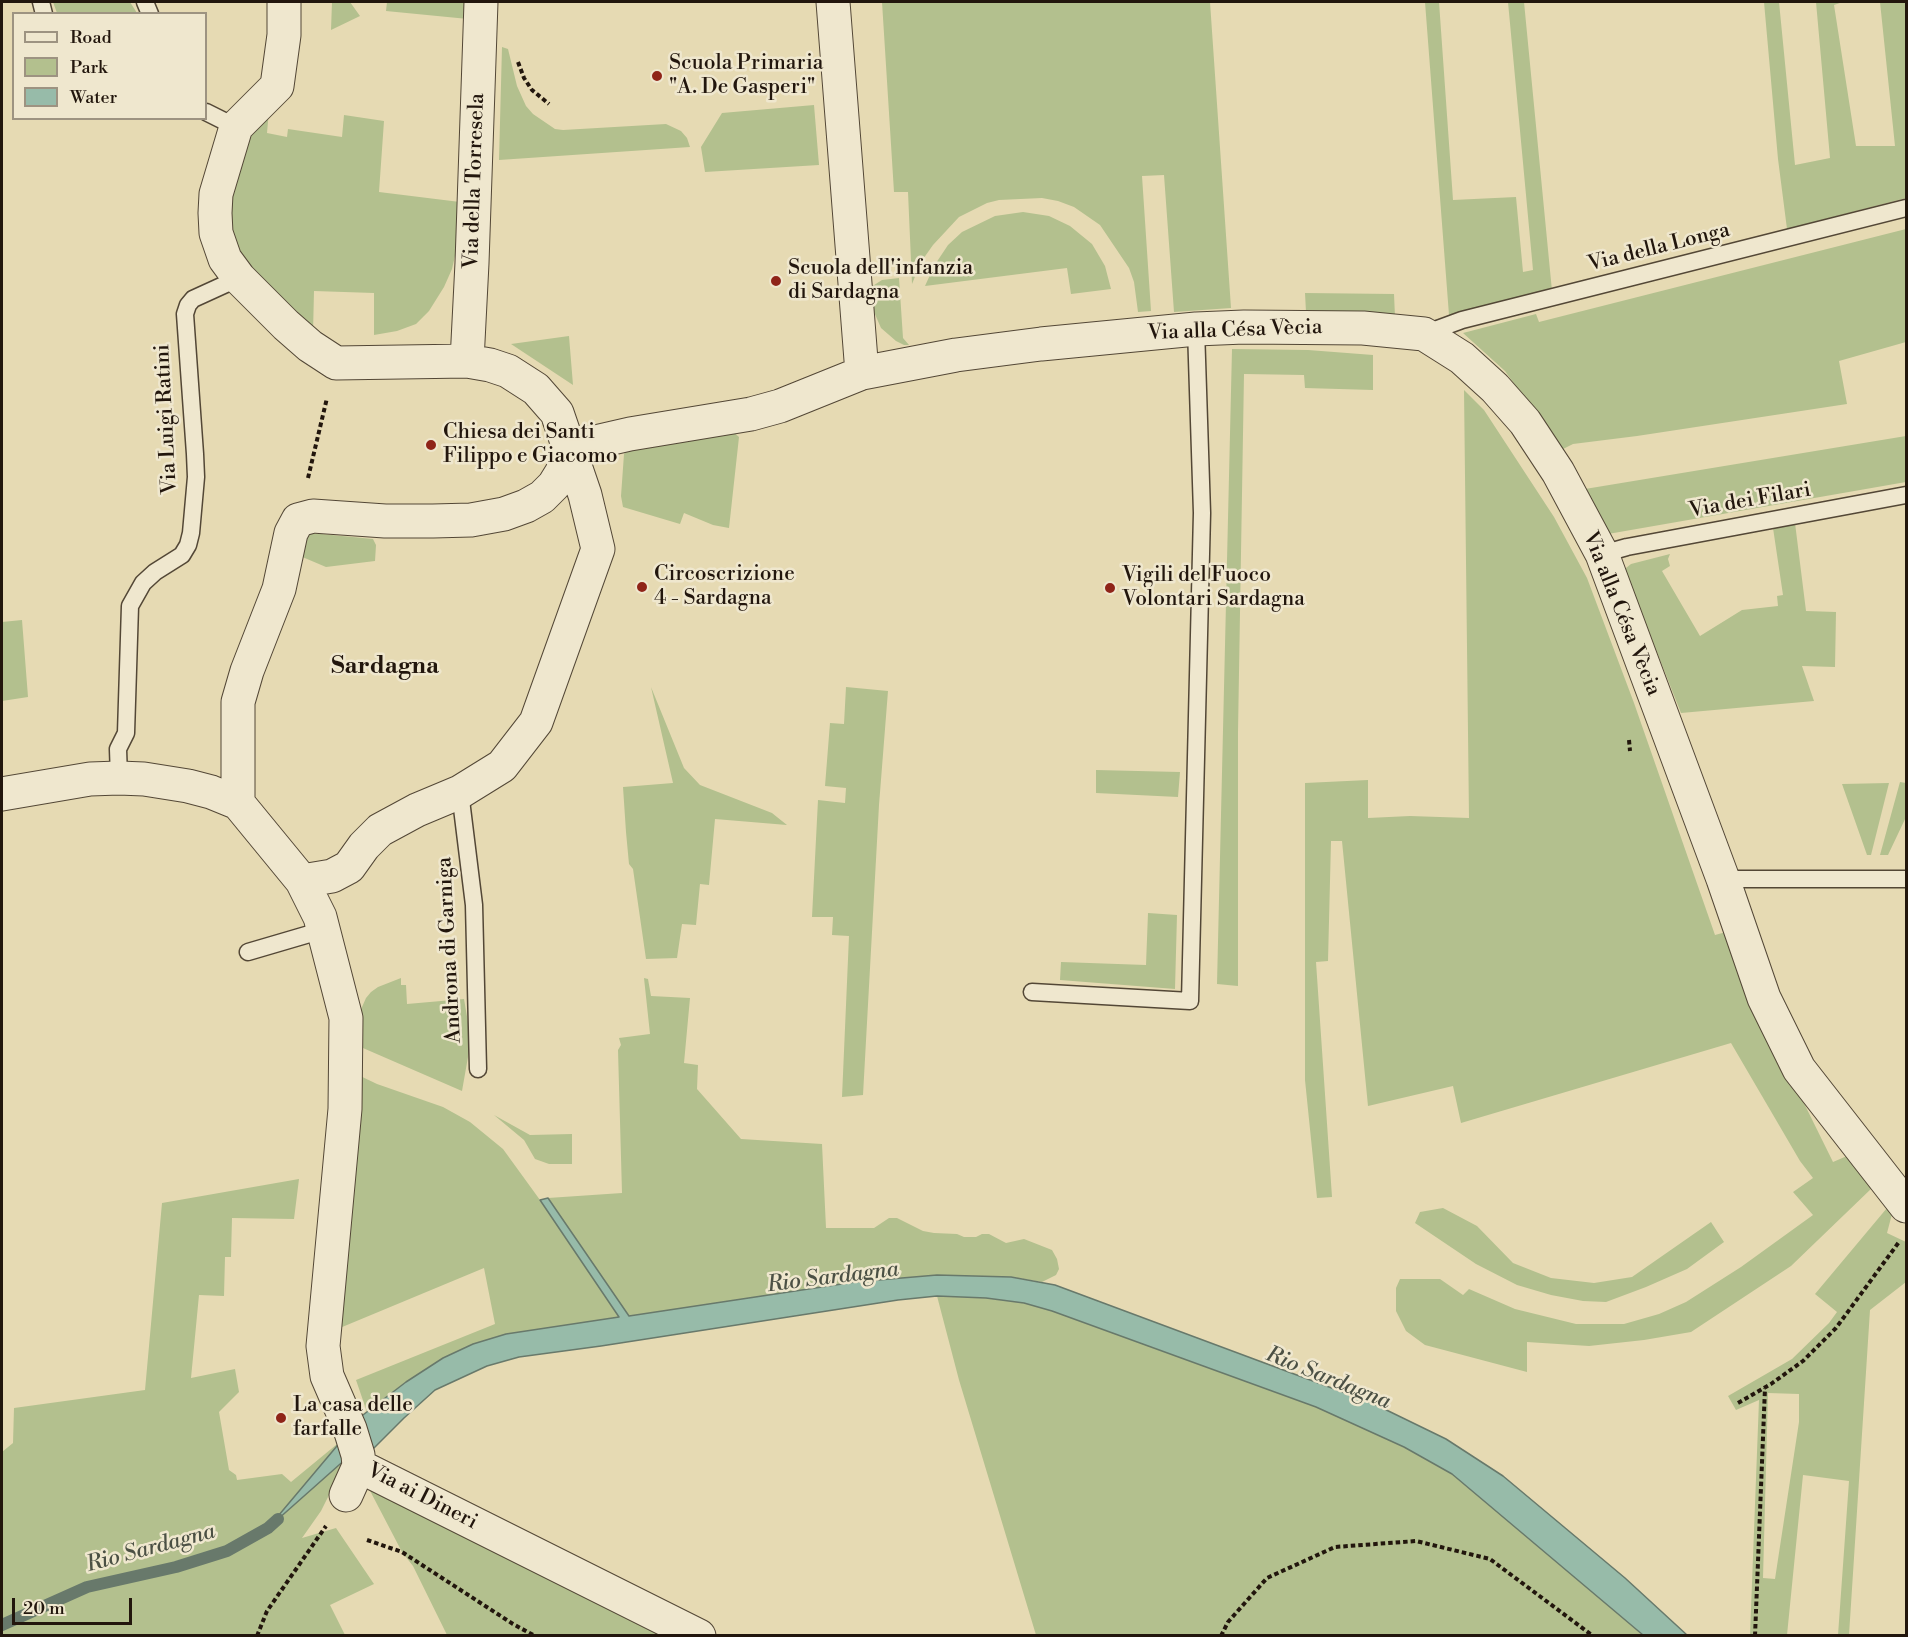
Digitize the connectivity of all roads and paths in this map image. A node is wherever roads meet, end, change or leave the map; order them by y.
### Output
1 (284, 2) edge
2 (481, 2) edge
3 (833, 2) edge
4 (516, 55) dead end
5 (549, 104) dead end
6 (207, 112) edge
7 (236, 127) junction
8 (1906, 208) edge
9 (239, 278) junction
10 (1196, 329) junction
11 (1424, 334) junction
12 (323, 354) junction
13 (467, 361) junction
14 (862, 373) junction
15 (569, 448) junction
16 (1906, 495) edge
17 (298, 520) junction
18 (1602, 554) junction
19 (119, 778) junction
20 (460, 792) junction
21 (2, 794) edge
22 (238, 803) junction
23 (1723, 879) junction
24 (1906, 879) edge
25 (302, 881) junction
26 (323, 930) junction
27 (248, 952) dead end
28 (1032, 992) dead end
29 (478, 1069) dead end
30 (1906, 1206) edge
31 (1900, 1239) dead end
32 (1765, 1388) junction
33 (1738, 1403) dead end
34 (356, 1450) junction
35 (346, 1495) joint
36 (367, 1540) dead end
37 (257, 1635) edge
38 (535, 1635) edge
39 (699, 1635) edge
40 (1221, 1635) edge
41 (1593, 1635) edge
42 (1755, 1635) edge

1 - 7 street
2 - 13 street, Via della Torresela
3 - 14 street
4 - 5 path
6 - 7 lane
7 - 9 street
8 - 11 lane, Via della Longa
9 - 12 street
9 - 19 lane, Via Luigi Ratini
10 - 11 street, Via alla Césa Vècia
10 - 14 street, Via alla Césa Vècia
10 - 28 lane
11 - 18 street, Via alla Césa Vècia
12 - 13 street
12 - 17 path
13 - 15 street
14 - 15 street, Via alla Césa Vècia
15 - 17 street
15 - 20 street
16 - 18 lane, Via dei Filari
17 - 22 street
18 - 23 street, Via alla Césa Vècia
19 - 21 street
19 - 22 street
20 - 25 street
20 - 29 lane, Androna di Garniga
22 - 25 street
23 - 24 lane
23 - 30 street, Via alla Césa Vècia
25 - 26 street
26 - 27 lane
26 - 34 street
31 - 32 path
32 - 33 path
32 - 42 path
34 - 35 street
34 - 39 street, Via ai Dineri
35 - 37 path
36 - 38 path
40 - 41 path

